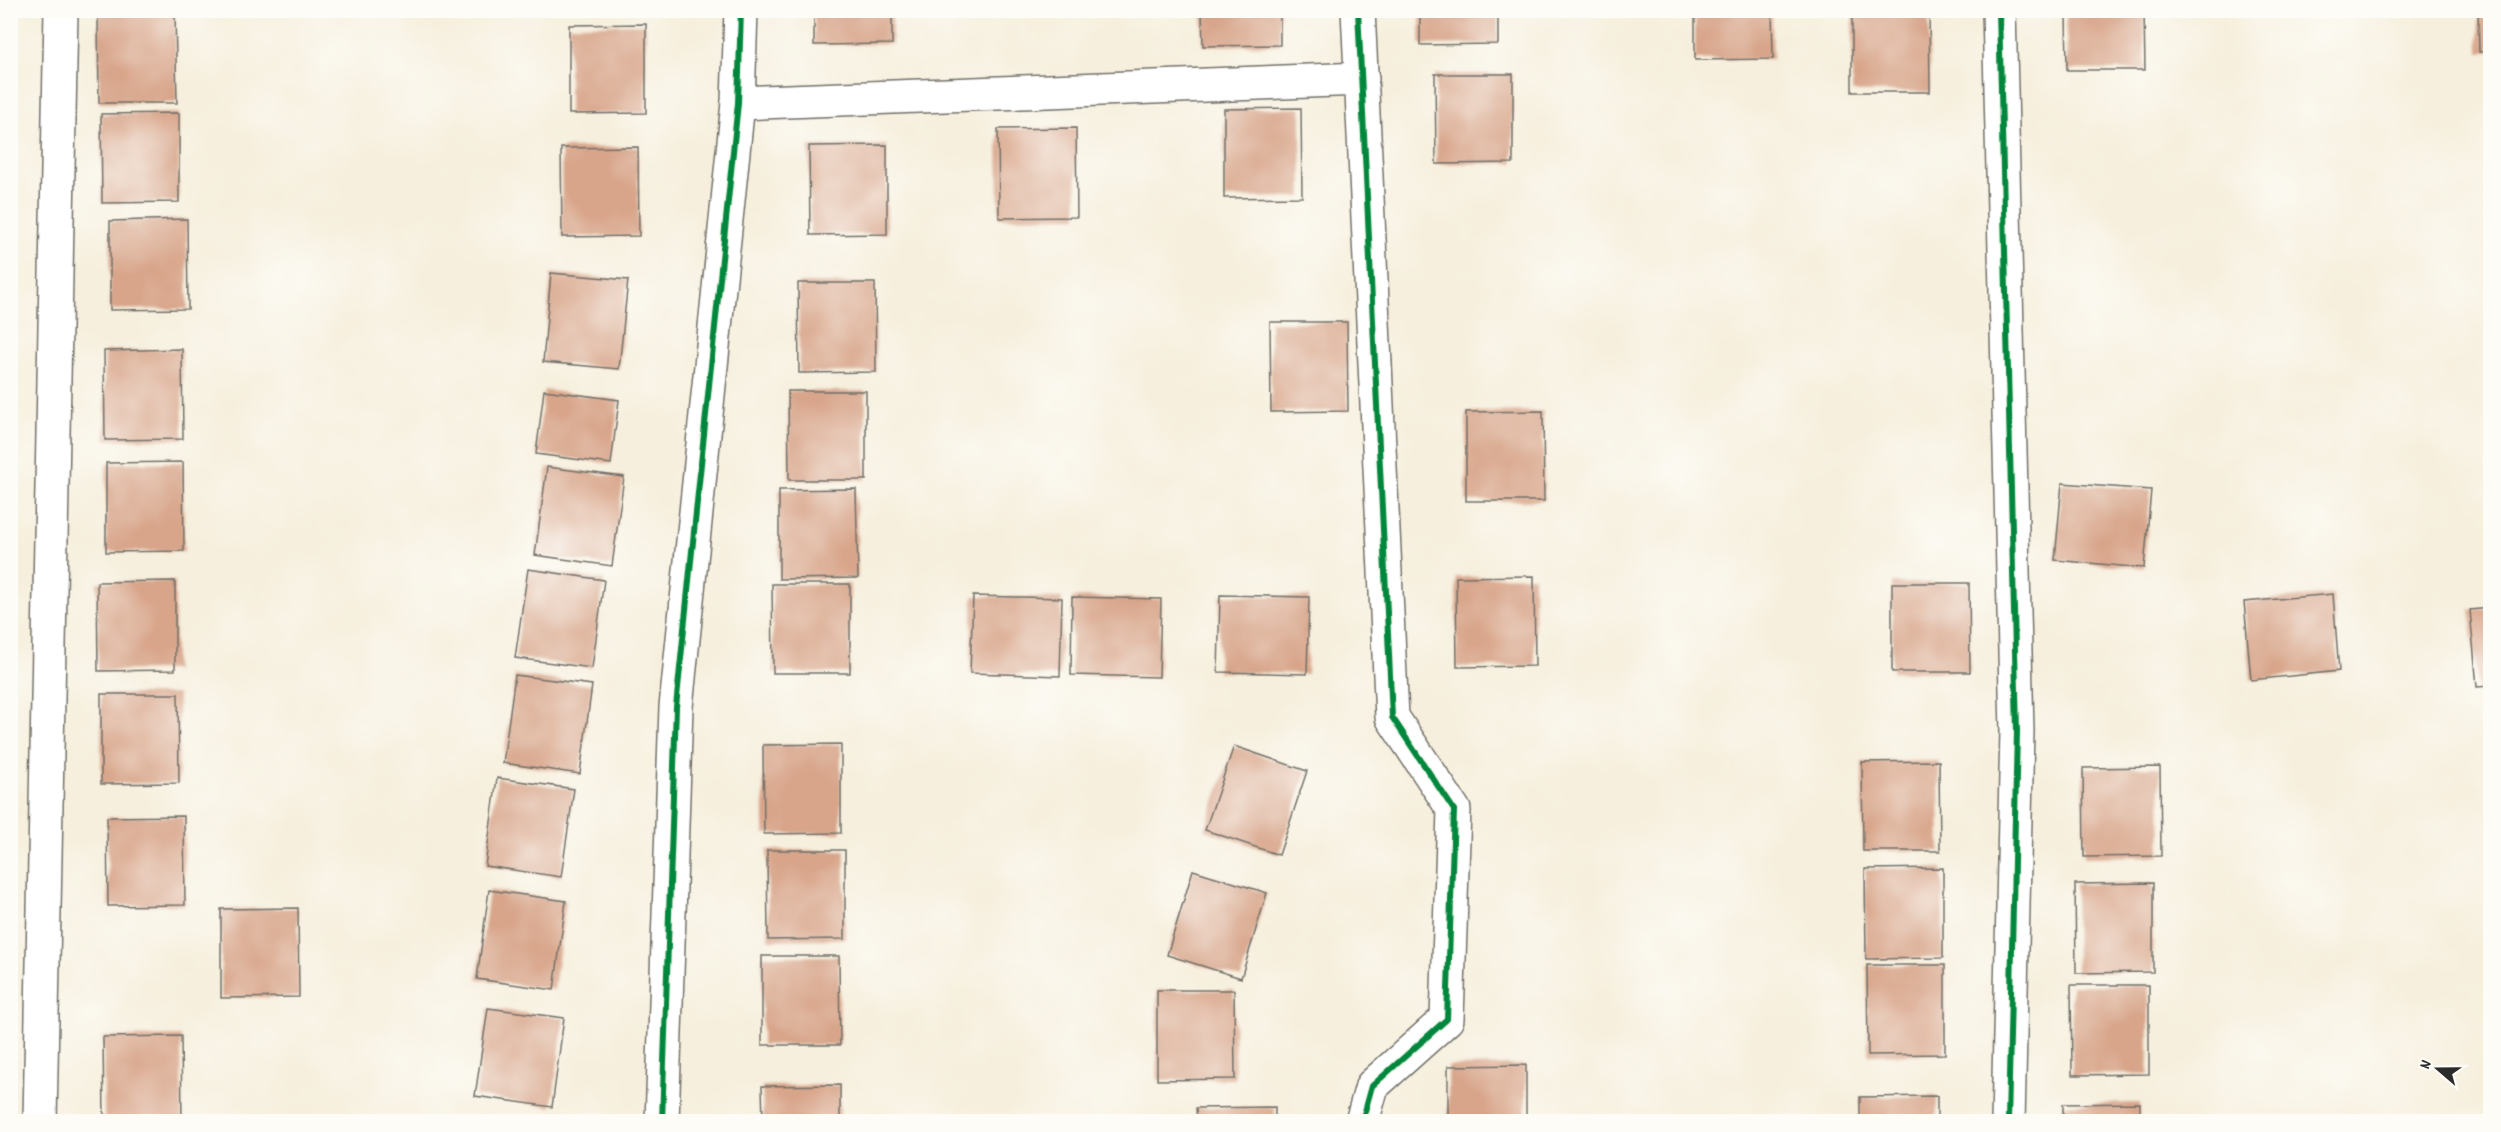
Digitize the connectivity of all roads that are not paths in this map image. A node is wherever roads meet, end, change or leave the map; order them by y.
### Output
1 (61, 10) edge
2 (741, 10) edge
3 (1358, 10) edge
4 (1999, 10) edge
5 (1362, 79) junction
6 (738, 103) junction
7 (657, 1121) edge
8 (40, 1122) edge
9 (1362, 1122) edge
10 (2008, 1122) edge

1 - 8 street
2 - 6 street
3 - 5 street
4 - 10 street
5 - 6 street
5 - 9 street
6 - 7 street

